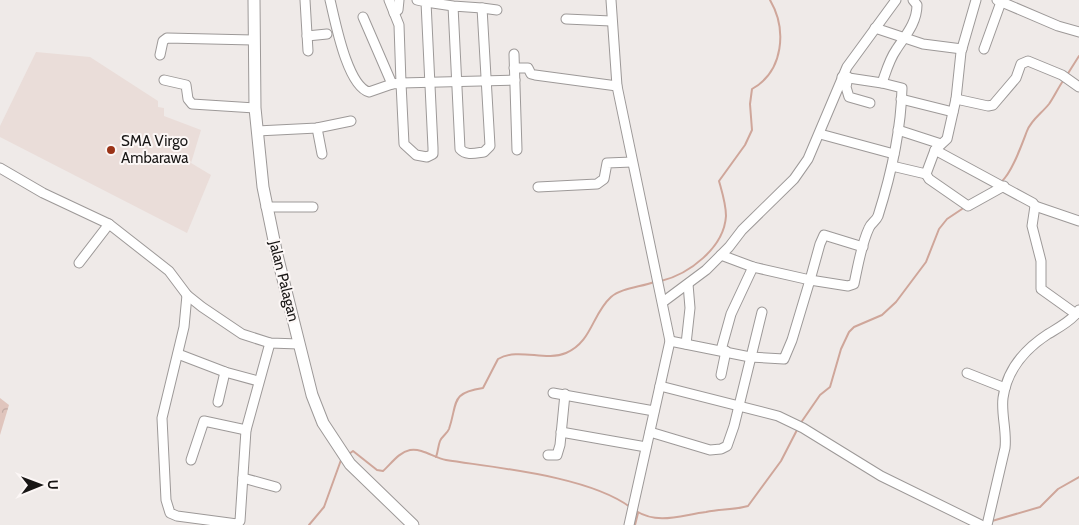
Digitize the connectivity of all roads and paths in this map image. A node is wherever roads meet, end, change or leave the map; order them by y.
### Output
1 (254, 0) edge
2 (305, 0) edge
3 (330, 0) edge
4 (389, 0) edge
5 (399, 0) edge
6 (611, 0) edge
7 (896, 0) edge
8 (914, 0) edge
9 (976, 0) edge
10 (422, 1) edge
11 (999, 1) edge
12 (458, 4) edge
13 (482, 8) junction
14 (497, 10) dead end
15 (394, 13) junction
16 (363, 16) dead end
17 (566, 19) dead end
18 (611, 21) junction
19 (875, 28) junction
20 (1079, 32) edge
21 (327, 34) dead end
22 (307, 36) junction
23 (906, 38) junction
24 (253, 40) junction
25 (962, 49) junction
26 (984, 49) dead end
27 (308, 50) dead end
28 (514, 54) dead end
29 (160, 55) dead end
30 (400, 58) junction
31 (384, 65) junction
32 (514, 68) junction
33 (845, 77) junction
34 (164, 80) dead end
35 (515, 80) junction
36 (458, 82) junction
37 (485, 82) junction
38 (429, 83) junction
39 (882, 83) junction
40 (397, 84) junction
41 (617, 86) junction
42 (1079, 87) edge
43 (901, 99) junction
44 (956, 99) junction
45 (870, 103) dead end
46 (254, 108) junction
47 (953, 112) junction
48 (351, 121) dead end
49 (317, 128) junction
50 (898, 130) junction
51 (256, 131) junction
52 (820, 134) junction
53 (938, 147) junction
54 (517, 150) dead end
55 (322, 154) dead end
56 (894, 154) junction
57 (632, 162) junction
58 (892, 166) junction
59 (0, 168) edge
60 (926, 174) junction
61 (1000, 184) junction
62 (538, 187) dead end
63 (1036, 206) junction
64 (266, 207) junction
65 (312, 207) dead end
66 (1079, 221) edge
67 (109, 224) junction
68 (863, 247) junction
69 (721, 255) junction
70 (79, 262) dead end
71 (753, 267) junction
72 (810, 280) junction
73 (688, 284) junction
74 (188, 295) junction
75 (663, 302) junction
76 (762, 312) dead end
77 (1078, 312) edge
78 (670, 341) junction
79 (270, 344) junction
80 (299, 344) junction
81 (686, 344) junction
82 (724, 351) junction
83 (178, 354) junction
84 (750, 357) junction
85 (225, 372) junction
86 (967, 373) dead end
87 (721, 375) dead end
88 (258, 381) junction
89 (660, 386) junction
90 (1005, 388) junction
91 (553, 393) dead end
92 (565, 394) junction
93 (218, 402) dead end
94 (739, 406) junction
95 (654, 411) junction
96 (246, 430) junction
97 (561, 432) junction
98 (650, 432) junction
99 (646, 447) junction
100 (548, 455) dead end
101 (191, 460) dead end
102 (243, 478) junction
103 (276, 487) dead end
104 (176, 520) edge
105 (241, 523) edge
106 (413, 525) edge
107 (629, 525) edge
108 (980, 525) edge
109 (987, 525) edge

1 - 24 main road, Jalan Palagan
2 - 22 street
3 - 40 street
4 - 15 street
5 - 15 street
6 - 18 street
7 - 19 street
8 - 23 street
9 - 25 street
10 - 12 street
10 - 38 street
11 - 20 street
11 - 26 street
12 - 13 street
12 - 36 street
13 - 14 street
13 - 37 street
15 - 30 street
16 - 31 street
17 - 18 street
18 - 41 street
19 - 23 street
19 - 33 street
21 - 22 street
22 - 27 street
23 - 25 street
23 - 39 street
24 - 29 street
24 - 46 main road, Jalan Palagan
25 - 44 street
28 - 32 street
30 - 31 street
30 - 40 street
31 - 40 street
32 - 35 street
32 - 41 street
33 - 39 street
33 - 45 street
33 - 52 street
34 - 46 street
35 - 37 street
35 - 54 street
36 - 37 street
36 - 37 street
36 - 38 street
38 - 40 street
38 - 40 street
39 - 43 street
41 - 57 street
42 - 44 street
43 - 47 street
43 - 50 street
44 - 47 street
46 - 51 main road, Jalan Palagan
47 - 53 street
48 - 49 street
49 - 51 street
49 - 55 street
50 - 53 street
50 - 56 street
51 - 64 main road, Jalan Palagan
52 - 56 street
52 - 69 street
53 - 60 street
53 - 61 street
56 - 58 street
57 - 62 street
57 - 75 street
58 - 60 street
58 - 68 street
59 - 67 street
60 - 61 street
61 - 63 street
63 - 66 street
63 - 77 street
64 - 65 street
64 - 80 main road, Jalan Palagan
67 - 70 street
67 - 74 street
68 - 72 street
68 - 72 street
69 - 71 street
69 - 73 street
71 - 72 street
71 - 82 street
72 - 84 street
73 - 75 street
73 - 81 street
74 - 79 street
74 - 83 street
75 - 78 street
76 - 84 street
77 - 90 street
78 - 81 street
78 - 89 street
79 - 80 street
79 - 88 street
80 - 106 main road, Jalan Palagan
81 - 82 street
82 - 84 street
82 - 87 street
83 - 85 street
83 - 104 street
84 - 94 street
85 - 88 street
85 - 93 street
86 - 90 street
88 - 96 street
89 - 94 street
89 - 95 street
90 - 109 street
91 - 92 street
92 - 95 street
92 - 97 street
94 - 98 street
94 - 108 street
95 - 98 street
96 - 101 street
96 - 102 street
97 - 99 street
97 - 100 street
98 - 99 street
99 - 107 street
102 - 103 street
102 - 105 street
104 - 105 street

